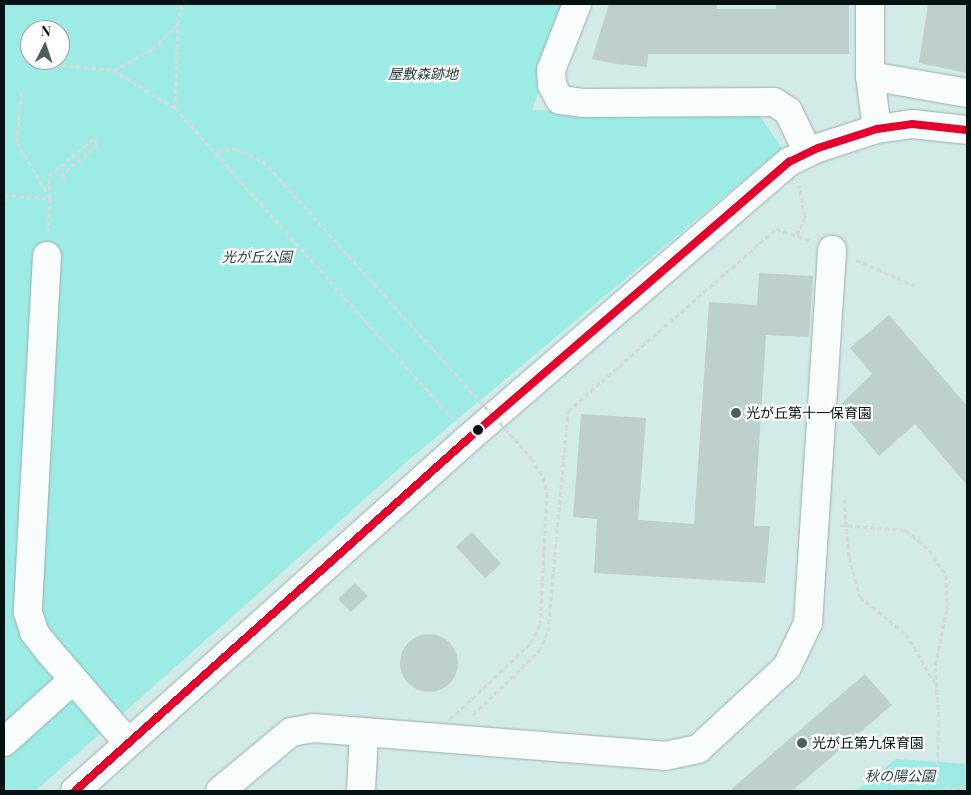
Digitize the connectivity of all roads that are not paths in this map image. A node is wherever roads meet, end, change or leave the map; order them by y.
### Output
1 (577, 4) edge
2 (870, 4) edge
3 (870, 76) junction
4 (967, 93) edge
5 (877, 129) junction
6 (967, 130) edge
7 (799, 157) junction
8 (832, 250) road end
9 (47, 256) road end
10 (73, 680) junction
11 (364, 733) junction
12 (4, 742) edge
13 (128, 742) junction
14 (75, 791) edge
15 (220, 791) edge
16 (361, 791) edge

1 - 7 street
2 - 3 street
3 - 4 street
3 - 5 street
5 - 6 street
5 - 7 street
7 - 13 street
8 - 11 street
9 - 10 street
10 - 12 street
10 - 13 street
11 - 15 street
11 - 16 street
13 - 14 street

